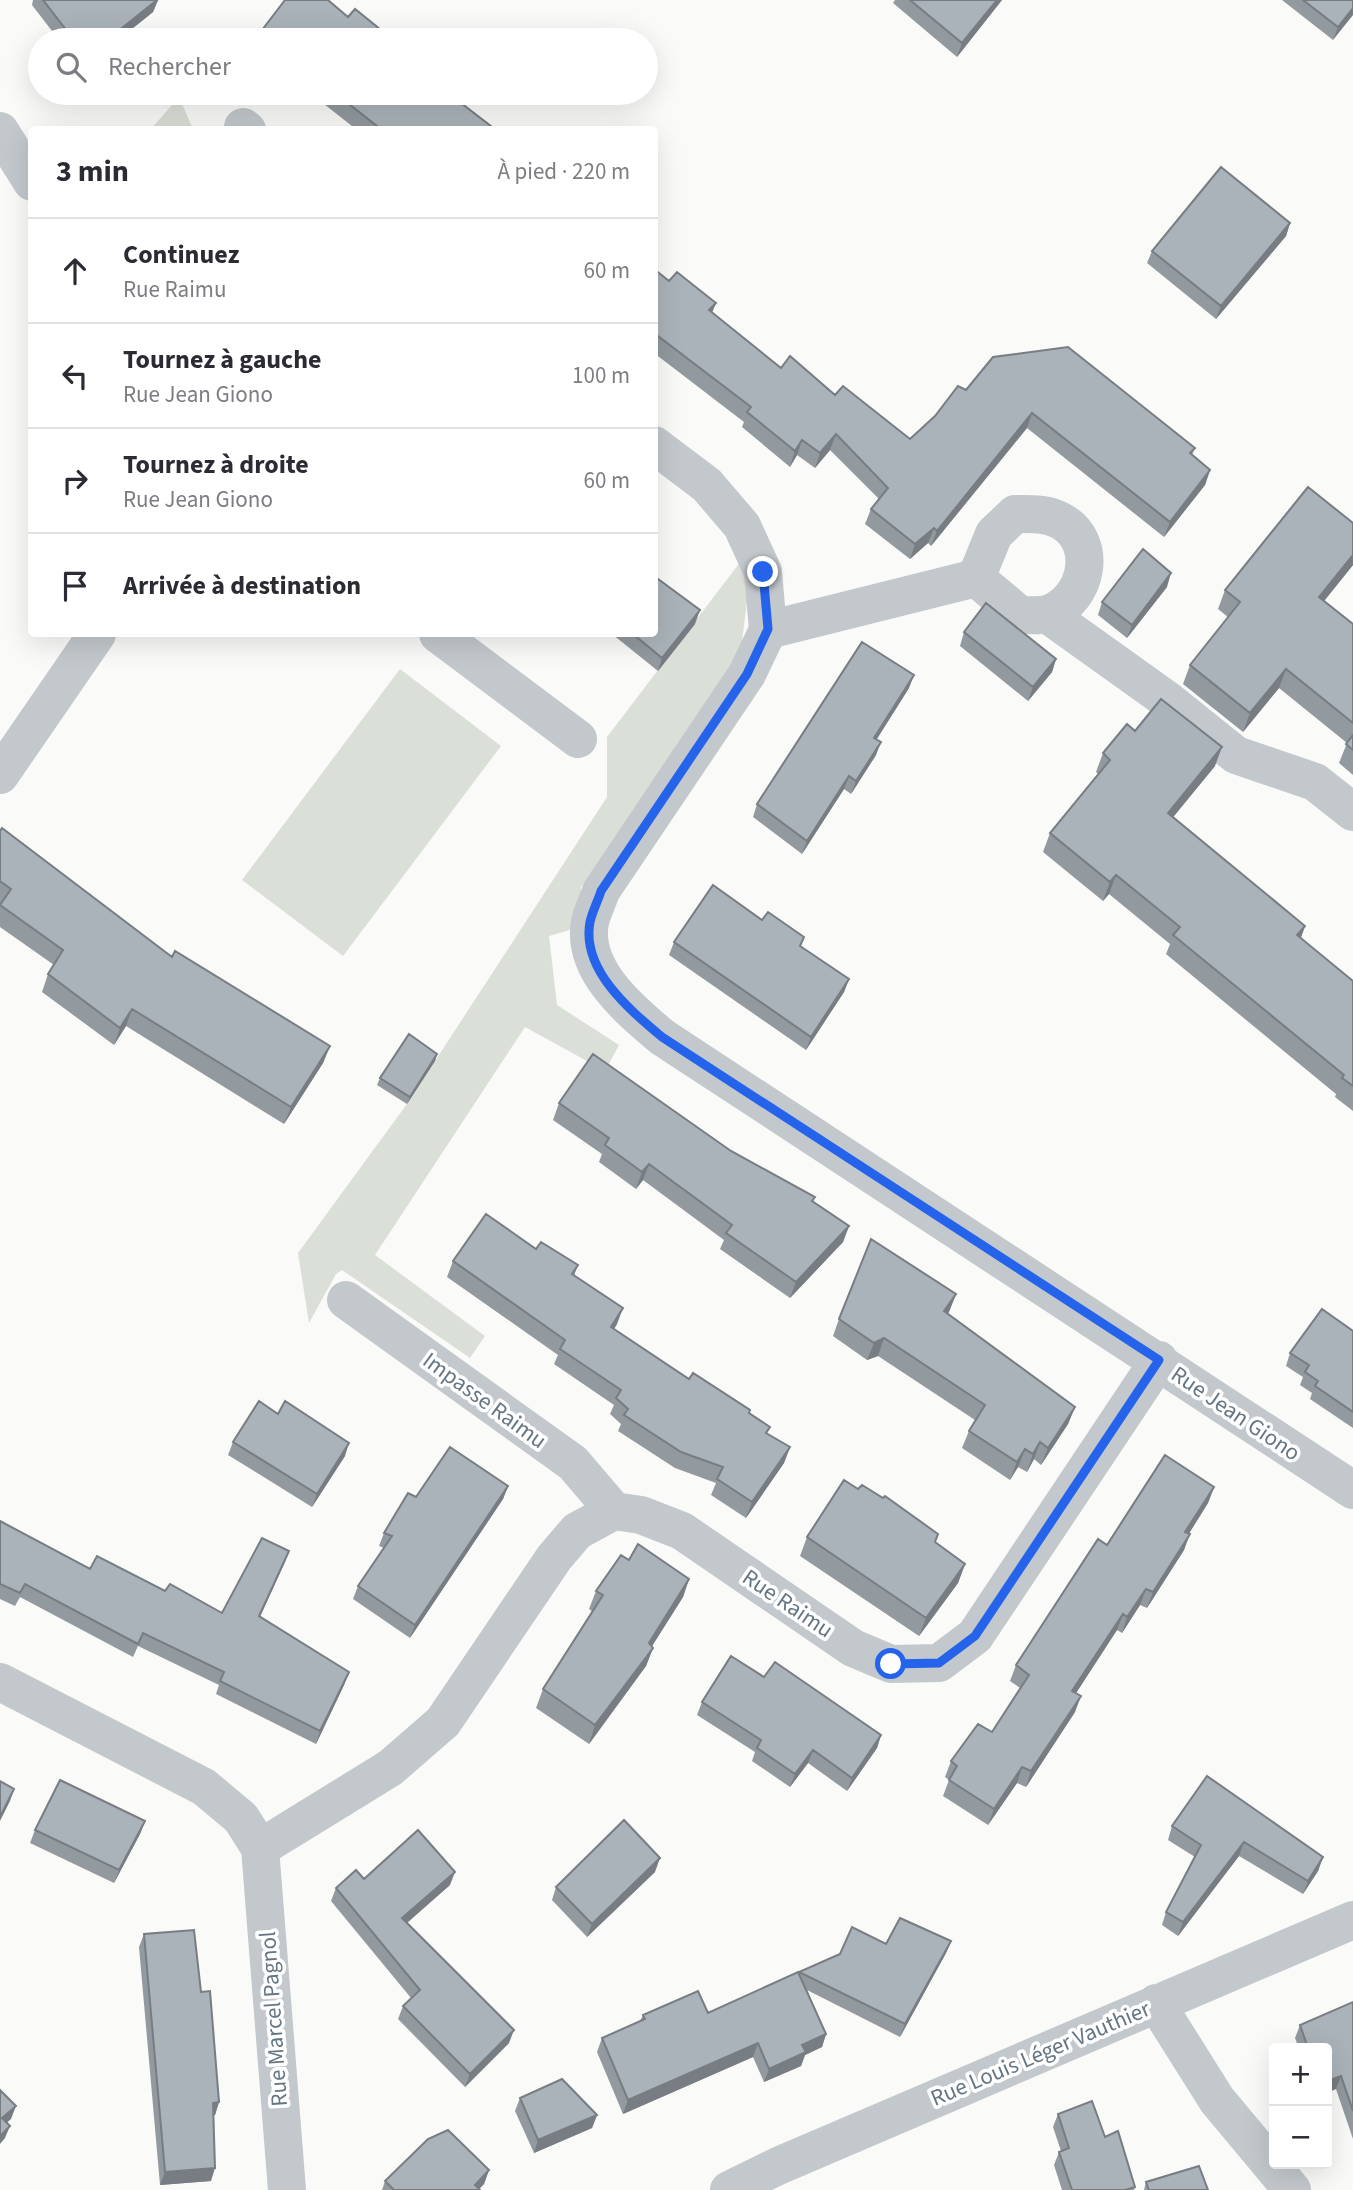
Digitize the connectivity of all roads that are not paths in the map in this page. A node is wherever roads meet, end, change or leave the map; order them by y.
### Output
1 (0, 131) edge
2 (28, 176) edge
3 (658, 448) edge
4 (975, 578) junction
5 (1047, 614) junction
6 (768, 629) junction
7 (95, 637) edge
8 (442, 637) edge
9 (578, 739) dead end
10 (0, 775) edge
11 (1353, 813) edge
12 (346, 1300) dead end
13 (1159, 1360) junction
14 (1353, 1490) edge
15 (614, 1511) junction
16 (0, 1682) edge
17 (260, 1848) junction
18 (1353, 1920) edge
19 (1156, 2003) junction
20 (287, 2190) edge
21 (729, 2190) edge
22 (1292, 2190) edge

1 - 2 street
3 - 6 street
4 - 5 street
4 - 5 street
4 - 6 street
5 - 11 street
6 - 13 street, Rue Jean Giono
7 - 10 street
8 - 9 street
12 - 15 street, Impasse Raimu
13 - 14 street, Rue Jean Giono
13 - 15 street, Rue Raimu
15 - 17 street
16 - 17 street, Rue Marcel Pagnol
17 - 20 street, Rue Marcel Pagnol
18 - 19 street, Rue Louis Léger Vauthier
19 - 21 street, Rue Louis Léger Vauthier
19 - 22 street

